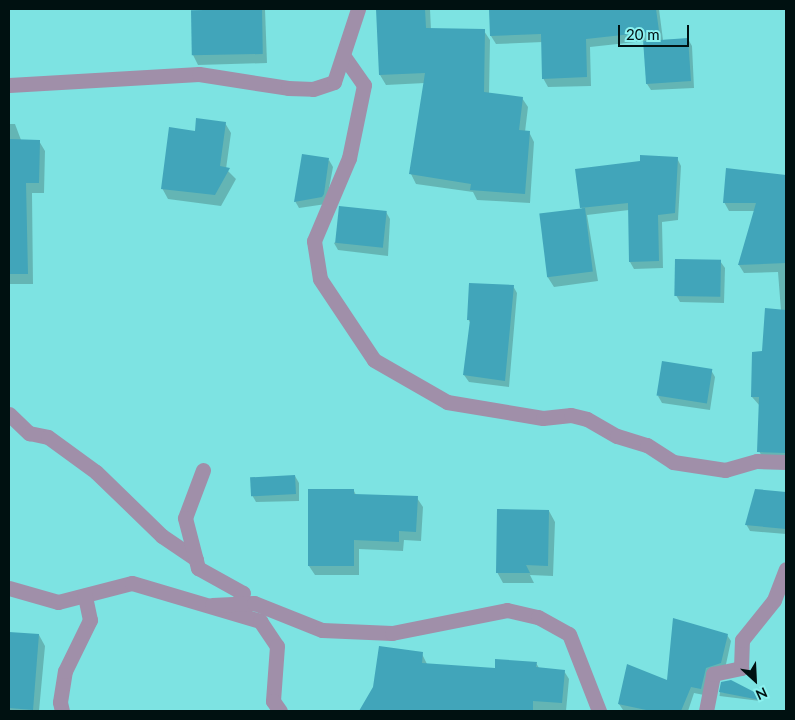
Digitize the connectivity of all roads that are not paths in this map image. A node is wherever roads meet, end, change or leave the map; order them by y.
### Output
1 (358, 9) edge
2 (344, 58) junction
3 (9, 85) edge
4 (9, 414) edge
5 (786, 462) edge
6 (203, 470) dead end
7 (196, 559) junction
8 (786, 569) edge
9 (9, 588) edge
10 (85, 596) junction
11 (238, 603) junction
12 (212, 605) junction
13 (62, 711) edge
14 (280, 711) edge
15 (598, 711) edge
16 (706, 711) edge

1 - 2 street
2 - 3 street
2 - 5 street
4 - 7 street
6 - 7 street
7 - 11 street
8 - 16 street
9 - 10 street
10 - 12 street
10 - 13 street
11 - 12 street
11 - 15 street
12 - 14 street

